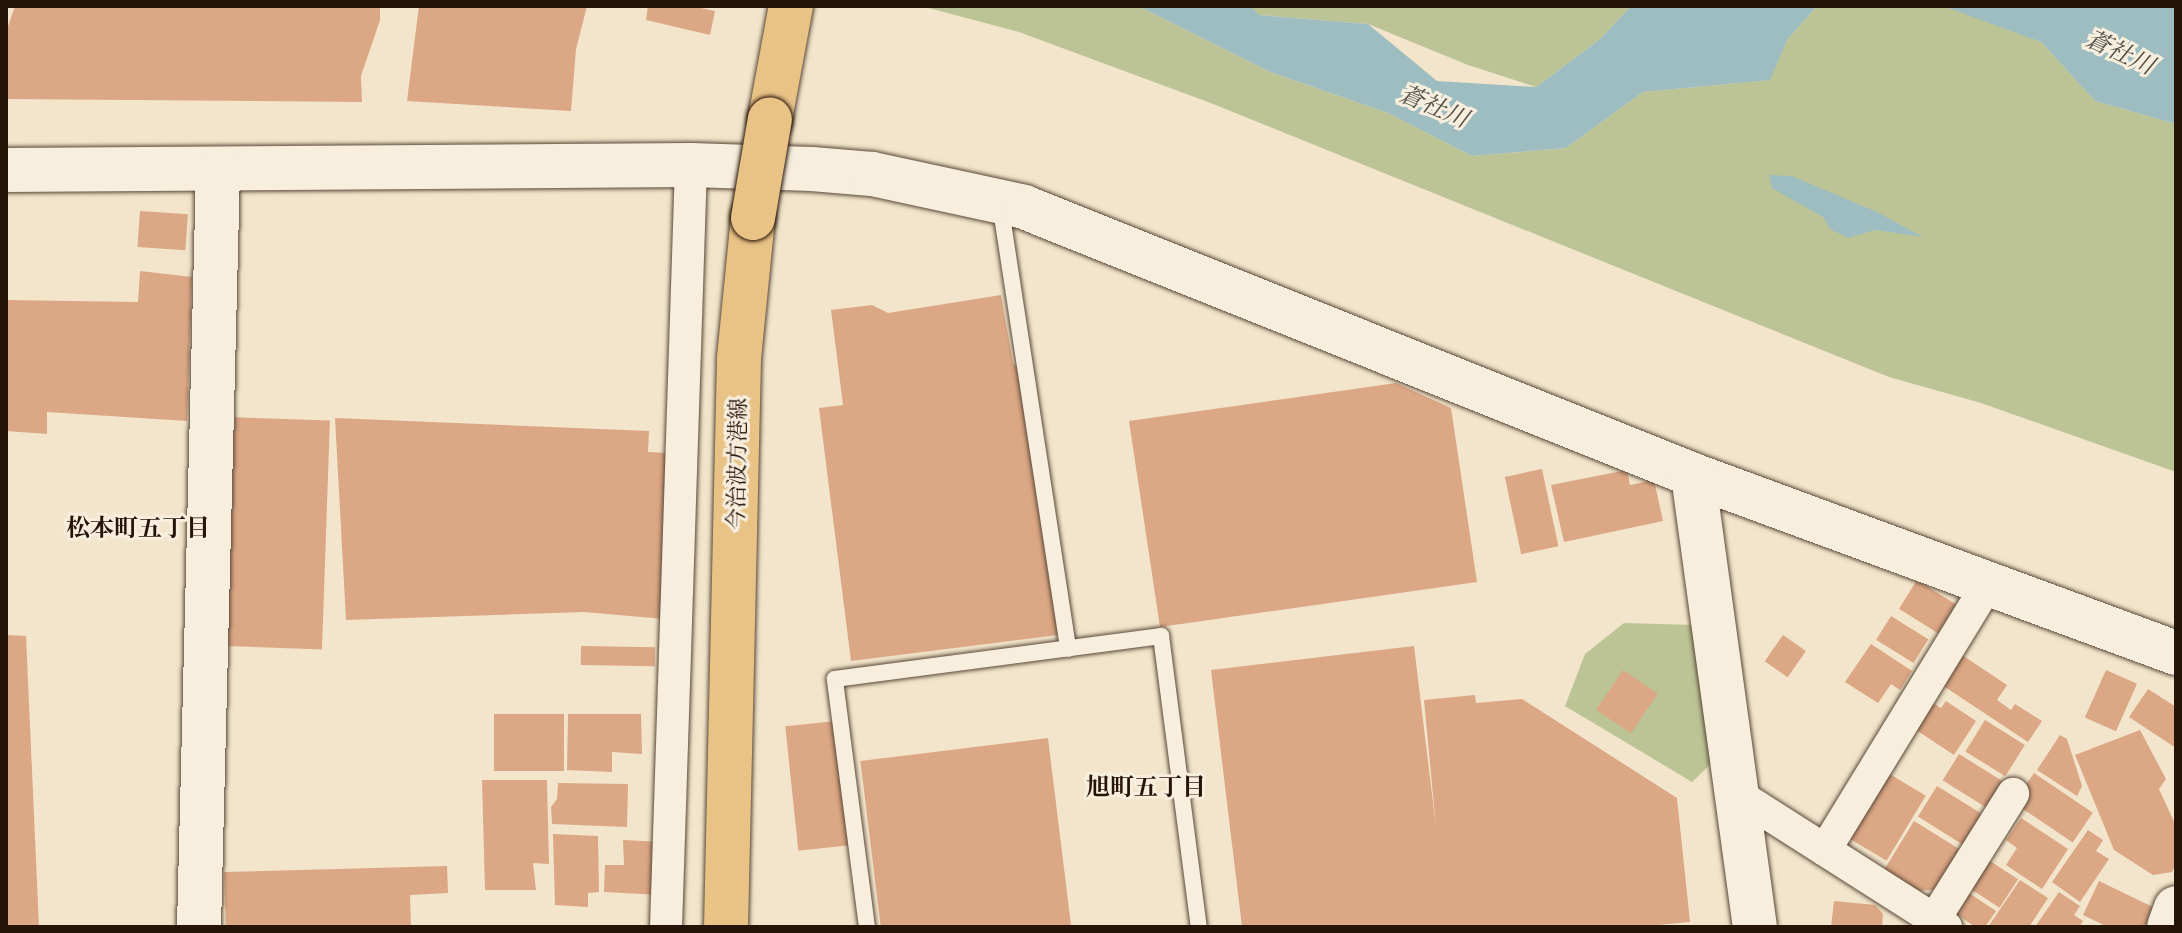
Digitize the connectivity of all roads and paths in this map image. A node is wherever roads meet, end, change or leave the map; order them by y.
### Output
1 (791, 6) edge
2 (691, 165) junction
3 (6, 170) edge
4 (218, 170) junction
5 (1000, 202) junction
6 (1693, 475) junction
7 (1988, 584) junction
8 (1068, 649) junction
9 (2176, 653) edge
10 (1737, 794) junction
11 (2013, 794) dead end
12 (1825, 850) junction
13 (2176, 908) edge
14 (1940, 923) edge
15 (199, 927) edge
16 (666, 927) edge
17 (726, 927) edge
18 (867, 927) edge
19 (1199, 927) edge
20 (1755, 927) edge
21 (2169, 927) edge

1 - 17 main road, 今治波方港線, bridge
2 - 4 street
2 - 5 street
2 - 16 street
3 - 4 street
4 - 15 street
5 - 6 street
5 - 8 lane
6 - 7 street
6 - 10 street
7 - 9 street
7 - 12 street
8 - 18 lane
8 - 19 lane
10 - 12 street
10 - 20 street
11 - 14 street
12 - 14 street
13 - 21 street

